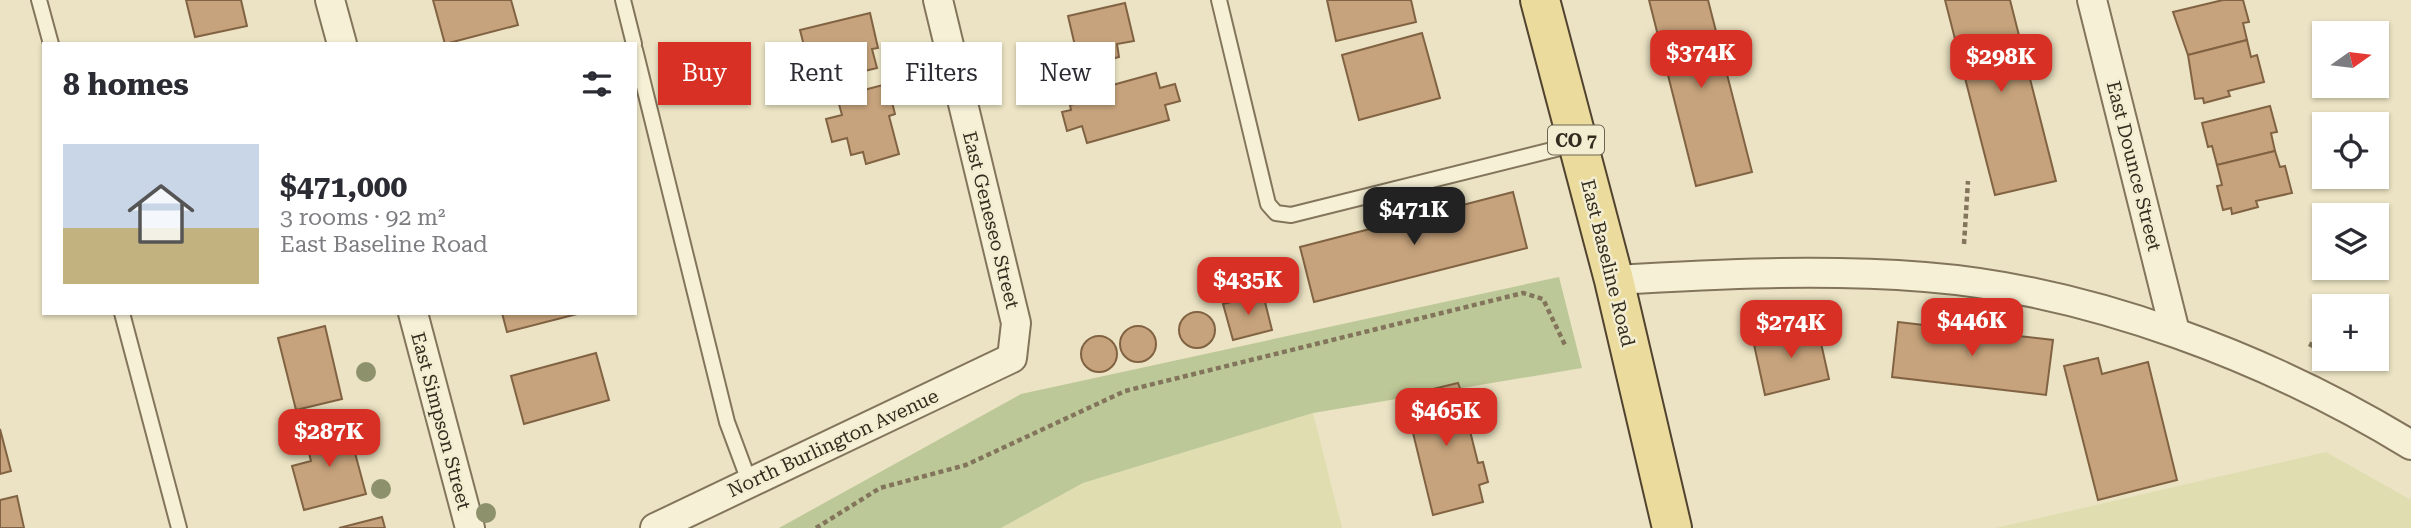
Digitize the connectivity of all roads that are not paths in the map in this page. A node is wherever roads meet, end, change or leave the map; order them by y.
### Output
1 (39, 0) edge
2 (330, 0) edge
3 (623, 0) edge
4 (938, 0) edge
5 (1219, 0) edge
6 (1539, 0) edge
7 (2092, 0) edge
8 (50, 42) edge
9 (341, 42) edge
10 (634, 42) edge
11 (637, 58) edge
12 (1577, 144) junction
13 (1614, 280) junction
14 (123, 315) edge
15 (414, 315) edge
16 (2175, 332) junction
17 (1012, 358) joint
18 (2411, 445) edge
19 (749, 481) junction
20 (178, 528) edge
21 (470, 528) edge
22 (655, 528) edge
23 (1672, 528) edge

1 - 8 lane
2 - 9 street
3 - 10 lane
4 - 17 street, East Geneseo Street
5 - 12 lane
6 - 12 main road, East Baseline Road / CO 7
7 - 16 street, East Dounce Street
11 - 19 lane
12 - 13 main road, East Baseline Road / CO 7
13 - 16 street
13 - 23 main road, East Baseline Road / CO 7
14 - 20 lane
15 - 21 street, East Simpson Street
16 - 18 street
17 - 19 street, North Burlington Avenue
19 - 22 street, North Burlington Avenue

